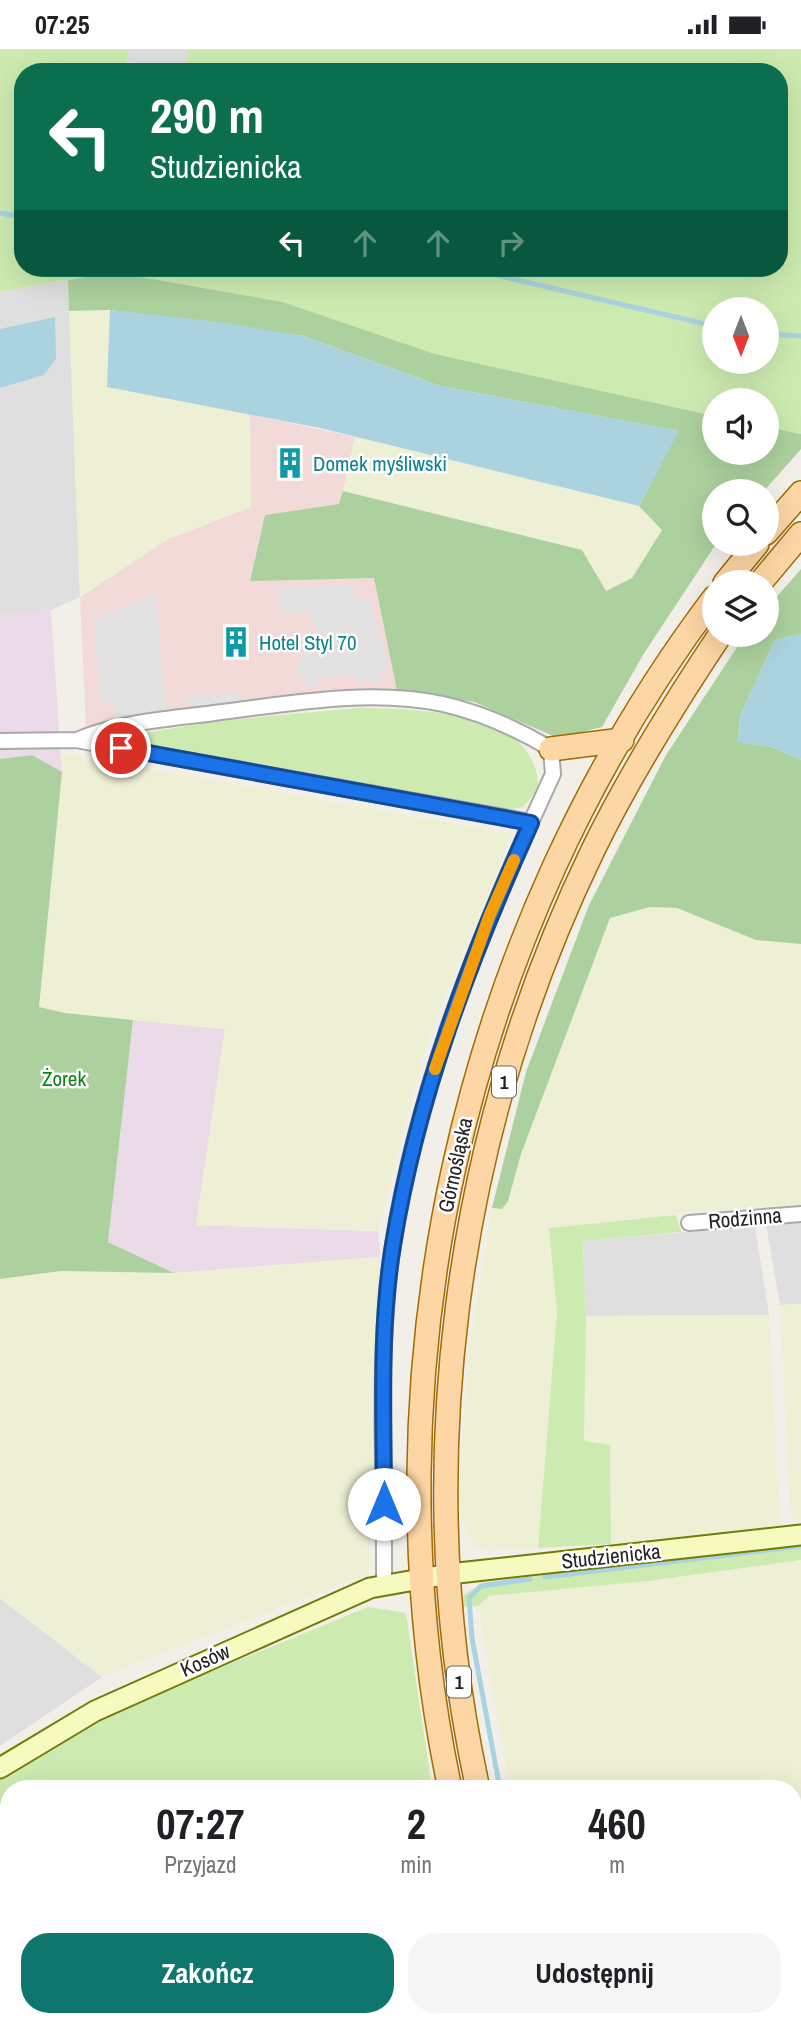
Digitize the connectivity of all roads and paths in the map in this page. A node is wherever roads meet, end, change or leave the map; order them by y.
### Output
1 (801, 493) edge
2 (779, 518) edge
3 (801, 534) edge
4 (747, 556) edge
5 (736, 570) edge
6 (771, 570) edge
7 (702, 615) edge
8 (712, 647) edge
9 (76, 740) junction
10 (622, 740) junction
11 (0, 741) edge
12 (551, 749) junction
13 (531, 823) junction
14 (801, 1214) edge
15 (689, 1223) dead end
16 (801, 1535) edge
17 (449, 1574) junction
18 (421, 1579) junction
19 (384, 1584) junction
20 (0, 1768) edge
21 (448, 1780) edge
22 (476, 1780) edge

1 - 2 main road
3 - 6 main road
4 - 5 main road
7 - 10 main road, Górnośląska / 1
8 - 17 main road, Górnośląska / 1
9 - 11 street
9 - 12 street
9 - 13 street
10 - 12 main road
10 - 18 main road, Górnośląska / 1
12 - 13 street
13 - 19 street
14 - 15 street, Rodzinna
16 - 17 street, Studzienicka
17 - 18 street, Studzienicka
17 - 22 main road, Górnośląska / 1
18 - 19 street, Kosów
18 - 21 main road, Górnośląska / 1
19 - 20 street, Kosów

